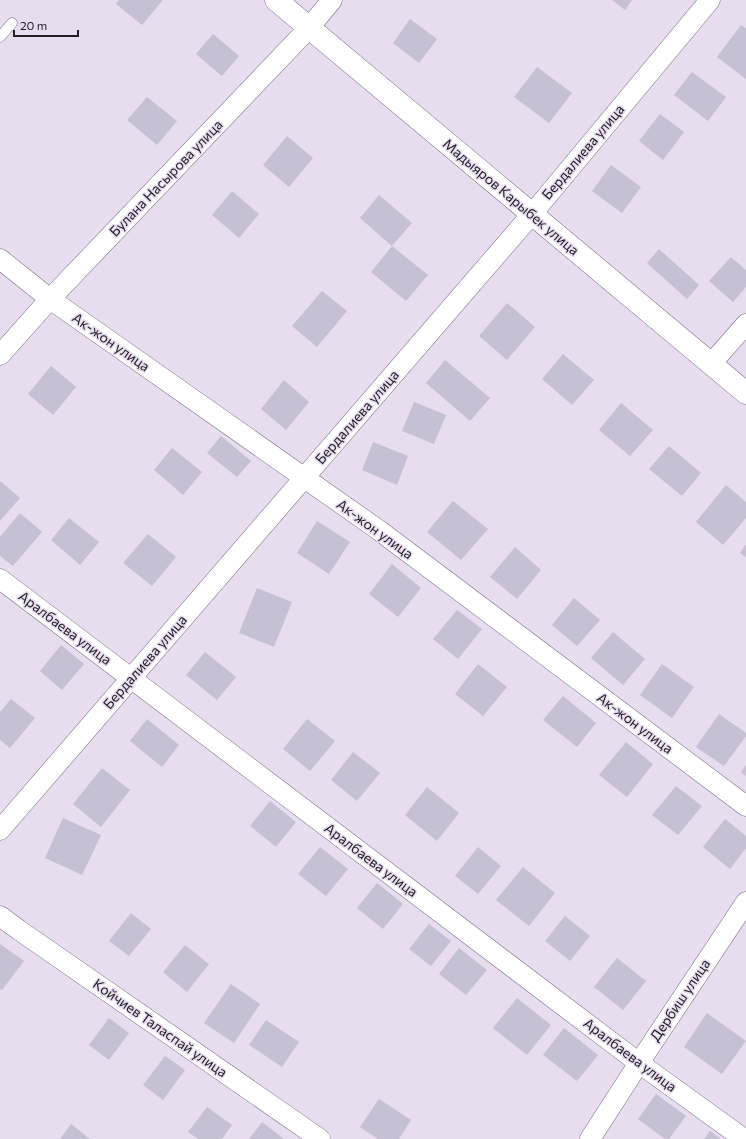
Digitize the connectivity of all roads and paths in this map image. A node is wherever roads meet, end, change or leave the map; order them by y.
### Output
1 (276, 0) edge
2 (332, 0) edge
3 (710, 0) edge
4 (12, 23) dead end
5 (309, 28) junction
6 (0, 37) edge
7 (532, 214) junction
8 (0, 259) edge
9 (50, 299) junction
10 (746, 324) edge
11 (0, 355) edge
12 (711, 364) junction
13 (746, 393) edge
14 (304, 478) junction
15 (0, 579) edge
16 (131, 678) junction
17 (746, 806) edge
18 (0, 830) edge
19 (746, 902) edge
20 (0, 916) edge
21 (639, 1063) junction
22 (320, 1139) edge
23 (590, 1139) edge
24 (744, 1139) edge

1 - 5 street, Мадыяров Карыбек улица
2 - 5 street, Булана Насырова улица
3 - 7 street, Бердалиева улица
4 - 6 lane
5 - 7 street, Мадыяров Карыбек улица
5 - 9 street, Булана Насырова улица
7 - 12 street, Мадыяров Карыбек улица
7 - 14 street, Бердалиева улица
8 - 9 street, Ак-жон улица
9 - 11 street, Булана Насырова улица
9 - 14 street, Ак-жон улица
10 - 12 street
12 - 13 street, Мадыяров Карыбек улица
14 - 16 street, Бердалиева улица
14 - 17 street, Ак-жон улица
15 - 16 street, Аралбаева улица
16 - 18 street, Бердалиева улица
16 - 21 street, Аралбаева улица
19 - 21 street, Дербиш улица
20 - 22 street, Койчиев Таласпай улица
21 - 23 street, Дербиш улица
21 - 24 street, Аралбаева улица

